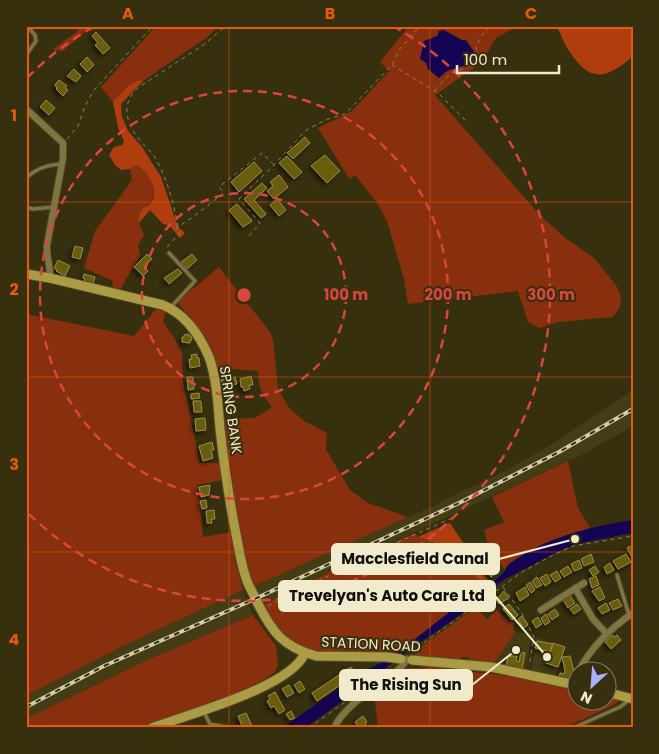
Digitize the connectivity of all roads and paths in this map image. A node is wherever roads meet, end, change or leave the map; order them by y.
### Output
1 (27, 26) edge
2 (154, 26) edge
3 (226, 26) edge
4 (420, 26) edge
5 (491, 26) edge
6 (26, 55) edge
7 (392, 65) junction
8 (434, 91) junction
9 (26, 109) edge
10 (468, 123) dead end
11 (63, 143) junction
12 (62, 164) junction
13 (274, 165) junction
14 (26, 178) edge
15 (26, 207) edge
16 (53, 207) junction
17 (177, 227) junction
18 (249, 236) dead end
19 (169, 253) joint
20 (26, 274) edge
21 (50, 278) junction
22 (170, 308) junction
23 (452, 518) dead end
24 (633, 536) edge
25 (617, 575) dead end
26 (584, 583) dead end
27 (502, 586) junction
28 (575, 588) junction
29 (261, 610) junction
30 (541, 610) dead end
31 (631, 614) edge
32 (607, 634) junction
33 (305, 653) junction
34 (408, 658) junction
35 (585, 662) edge
36 (528, 674) junction
37 (566, 680) edge
38 (616, 695) edge
39 (632, 699) edge
40 (203, 709) junction
41 (152, 728) edge
42 (232, 728) edge
43 (334, 728) edge
44 (573, 728) edge

1 - 6 lane
2 - 11 path
3 - 17 path
4 - 7 path
5 - 8 path
7 - 8 path
7 - 13 path
8 - 10 path
9 - 11 street
11 - 12 street
12 - 14 lane
12 - 16 street
13 - 17 path
13 - 18 path
15 - 16 lane
16 - 21 street
17 - 19 path
19 - 22 lane
20 - 21 street, SPRING BANK
21 - 22 street, SPRING BANK
22 - 29 street, SPRING BANK
23 - 29 path
24 - 27 path
25 - 31 lane
26 - 28 street
27 - 34 path
27 - 36 path
28 - 30 street
28 - 32 street
29 - 33 street, SPRING BANK
31 - 32 street
32 - 35 street
33 - 34 street, STATION ROAD, bridge
33 - 40 street, STATION ROAD
34 - 36 street, STATION ROAD
34 - 43 street
36 - 37 street, STATION ROAD
38 - 39 street
39 - 44 lane
40 - 41 street, STATION ROAD
40 - 42 lane

